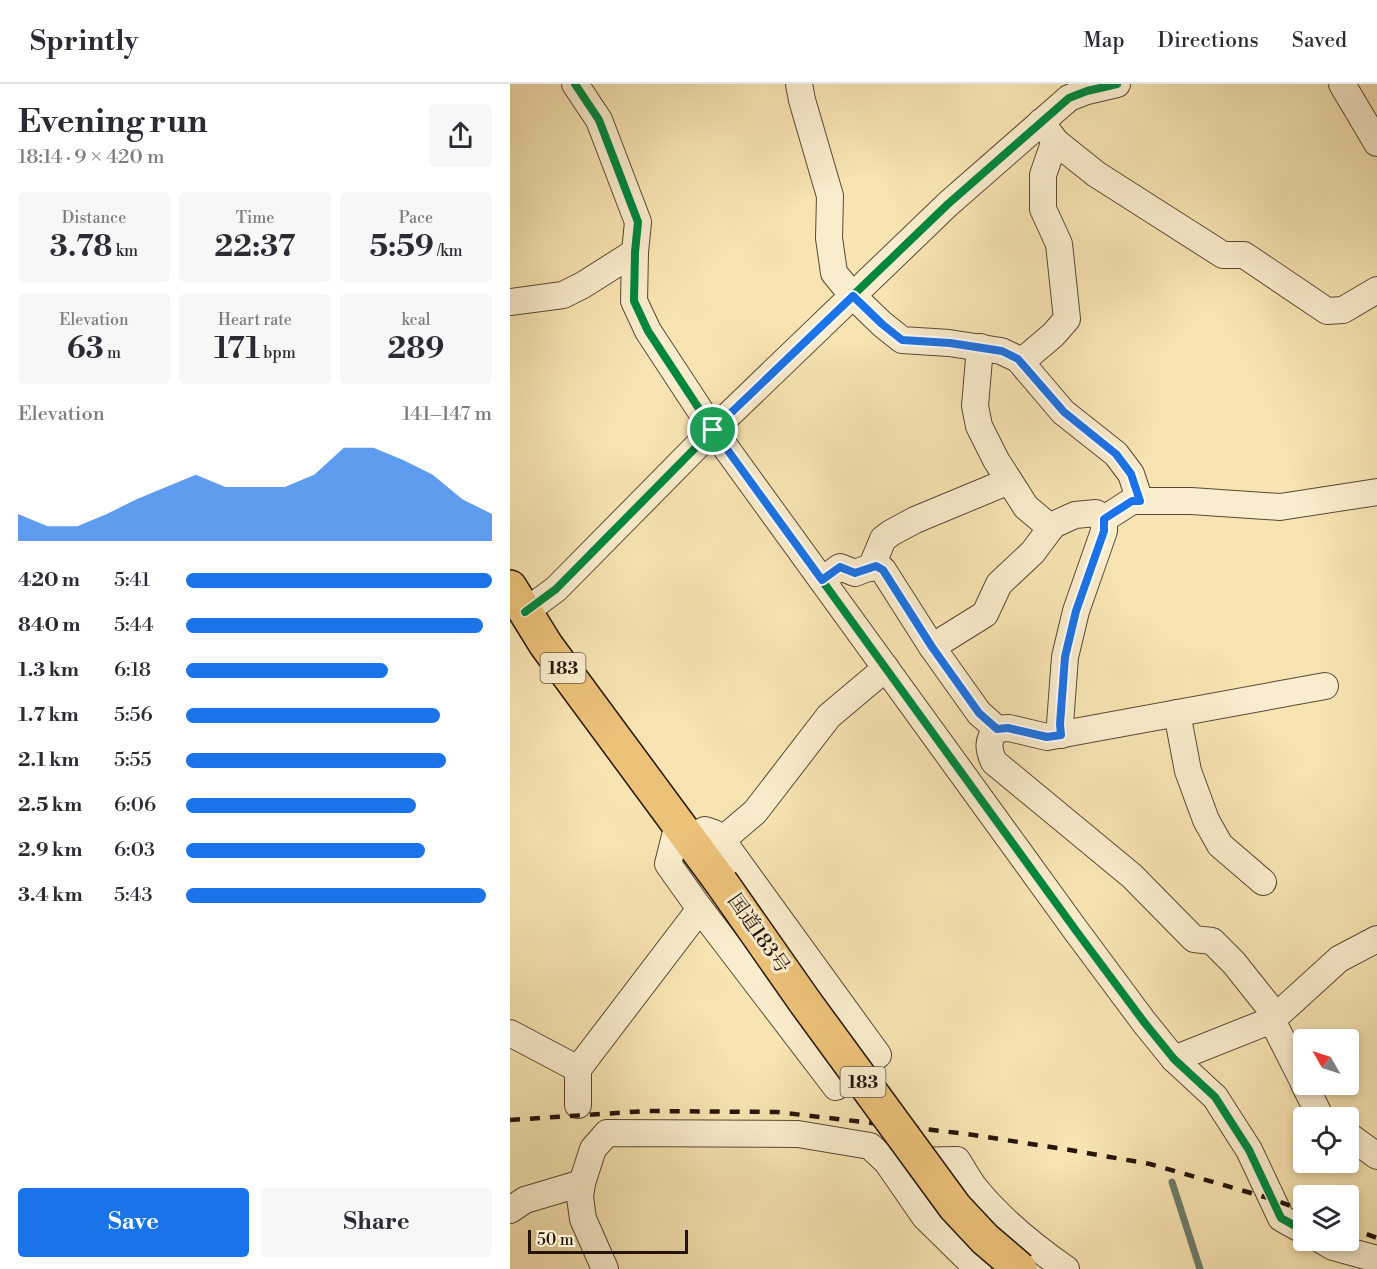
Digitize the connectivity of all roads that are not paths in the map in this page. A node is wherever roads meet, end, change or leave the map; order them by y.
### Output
1 (574, 84) edge
2 (800, 84) edge
3 (1117, 84) edge
4 (1342, 84) edge
5 (1068, 91) edge
6 (1049, 132) junction
7 (1377, 143) edge
8 (635, 252) junction
9 (1377, 290) edge
10 (853, 296) junction
11 (510, 302) edge
12 (980, 347) junction
13 (1021, 362) junction
14 (713, 430) junction
15 (1009, 481) junction
16 (1377, 492) edge
17 (1140, 501) junction
18 (1104, 519) junction
19 (1051, 528) junction
20 (871, 568) junction
21 (822, 580) junction
22 (517, 599) edge
23 (932, 647) junction
24 (886, 668) junction
25 (1325, 686) dead end
26 (1177, 713) junction
27 (997, 729) junction
28 (1061, 735) junction
29 (683, 830) junction
30 (722, 840) junction
31 (1263, 882) dead end
32 (700, 909) junction
33 (1377, 939) edge
34 (1272, 1020) junction
35 (510, 1033) edge
36 (1174, 1059) junction
37 (1293, 1062) edge
38 (578, 1069) junction
39 (578, 1105) dead end
40 (1359, 1144) edge
41 (1377, 1156) edge
42 (886, 1162) junction
43 (582, 1183) junction
44 (510, 1210) edge
45 (1293, 1225) edge
46 (1331, 1252) edge
47 (1377, 1259) edge
48 (605, 1269) edge
49 (978, 1269) edge
50 (1020, 1269) edge
51 (1066, 1269) edge

1 - 8 street
2 - 10 street
3 - 5 street
4 - 7 street
5 - 6 street
6 - 9 street
6 - 10 street
6 - 13 street
8 - 11 street
8 - 14 street
10 - 12 street
10 - 14 street
12 - 13 street
12 - 15 street
13 - 17 street
14 - 21 street
14 - 22 street
15 - 19 street
15 - 20 street
16 - 17 street
17 - 18 street
18 - 19 street
18 - 28 street
19 - 23 street
20 - 21 street
20 - 23 street
21 - 24 street
22 - 29 highway, 国道183号 / 183
23 - 27 street
24 - 30 street
24 - 36 street
25 - 26 street
26 - 28 street
26 - 31 street
27 - 28 street
27 - 34 street
29 - 30 street
29 - 32 street
29 - 50 highway, 国道183号 / 183, bridge
30 - 32 street
32 - 38 street
33 - 34 street
34 - 36 street
34 - 37 street
35 - 38 street
36 - 45 street
38 - 39 street
40 - 41 street
42 - 43 street
42 - 49 street
42 - 51 street
43 - 44 street
43 - 48 street
46 - 47 street

